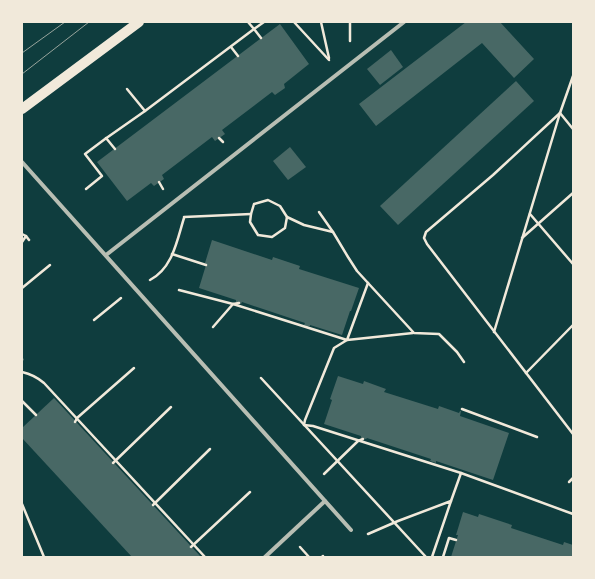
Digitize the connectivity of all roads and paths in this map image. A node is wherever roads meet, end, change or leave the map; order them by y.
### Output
1 (139, 22) edge
2 (248, 22) edge
3 (264, 22) edge
4 (294, 22) edge
5 (321, 22) edge
6 (350, 22) edge
7 (404, 22) edge
8 (254, 29) junction
9 (261, 38) dead end
10 (350, 38) dead end
11 (231, 47) junction
12 (238, 56) dead end
13 (573, 79) edge
14 (127, 89) dead end
15 (22, 109) edge
16 (145, 111) junction
17 (560, 113) junction
18 (573, 129) edge
19 (106, 138) junction
20 (115, 149) dead end
21 (22, 162) edge
22 (86, 190) dead end
23 (573, 193) edge
24 (175, 201) junction
25 (319, 212) dead end
26 (251, 214) junction
27 (529, 214) junction
28 (184, 217) junction
29 (287, 217) junction
30 (538, 224) junction
31 (333, 232) junction
32 (22, 234) edge
33 (26, 236) junction
34 (522, 238) junction
35 (29, 240) dead end
36 (22, 242) edge
37 (172, 254) junction
38 (106, 255) junction
39 (573, 264) edge
40 (50, 265) dead end
41 (206, 265) dead end
42 (167, 266) dead end
43 (368, 283) junction
44 (22, 288) edge
45 (179, 290) dead end
46 (239, 303) dead end
47 (233, 304) junction
48 (573, 325) edge
49 (213, 327) dead end
50 (414, 333) junction
51 (494, 333) junction
52 (347, 340) junction
53 (464, 362) dead end
54 (134, 368) dead end
55 (22, 372) edge
56 (526, 373) junction
57 (261, 378) dead end
58 (22, 401) edge
59 (171, 407) dead end
60 (462, 409) dead end
61 (36, 415) dead end
62 (78, 418) junction
63 (76, 422) dead end
64 (304, 425) junction
65 (573, 434) edge
66 (537, 437) dead end
67 (363, 439) dead end
68 (358, 441) junction
69 (210, 449) dead end
70 (339, 459) dead end
71 (115, 462) junction
72 (461, 473) junction
73 (573, 478) edge
74 (569, 482) dead end
75 (250, 492) dead end
76 (325, 501) junction
77 (451, 501) junction
78 (156, 503) junction
79 (22, 504) edge
80 (153, 505) dead end
81 (573, 514) edge
82 (394, 524) junction
83 (351, 530) dead end
84 (366, 535) dead end
85 (456, 540) dead end
86 (193, 546) junction
87 (301, 549) dead end
88 (44, 557) edge
89 (205, 557) edge
90 (265, 557) edge
91 (309, 557) edge
92 (426, 557) edge
93 (432, 557) edge
94 (443, 557) edge

1 - 15 main road
2 - 8 path
3 - 8 path
4 - 5 path
6 - 10 path
7 - 24 street
8 - 9 path
8 - 11 path
11 - 12 path
11 - 16 path
13 - 17 path
14 - 16 path
16 - 19 path
17 - 18 path
17 - 27 path
17 - 51 path
19 - 20 path
19 - 22 path
21 - 38 street
23 - 30 path
24 - 28 path
24 - 38 street
25 - 31 path
26 - 28 path
26 - 29 path
26 - 29 path
27 - 30 path
27 - 34 path
28 - 37 path
29 - 31 path
30 - 34 path
30 - 39 path
31 - 43 path
32 - 33 path
33 - 35 path
33 - 36 path
34 - 51 path
37 - 41 path
37 - 42 path
38 - 76 street
40 - 44 path
43 - 50 path
43 - 52 path
45 - 47 path
46 - 47 path
47 - 49 path
47 - 52 path
48 - 56 path
50 - 52 path
50 - 53 path
51 - 56 path
52 - 64 path
54 - 62 path
55 - 62 path
56 - 65 path
57 - 64 path
58 - 61 path
59 - 71 path
60 - 66 path
62 - 63 path
62 - 71 path
64 - 68 path
64 - 82 path
67 - 68 path
68 - 70 path
68 - 72 path
69 - 78 path
71 - 78 path
72 - 77 path
72 - 81 path
73 - 74 path
75 - 86 path
76 - 83 street
76 - 90 street
77 - 82 path
77 - 93 path
78 - 80 path
78 - 86 path
79 - 88 path
82 - 84 path
82 - 92 path
85 - 94 path
86 - 89 path
87 - 91 path

